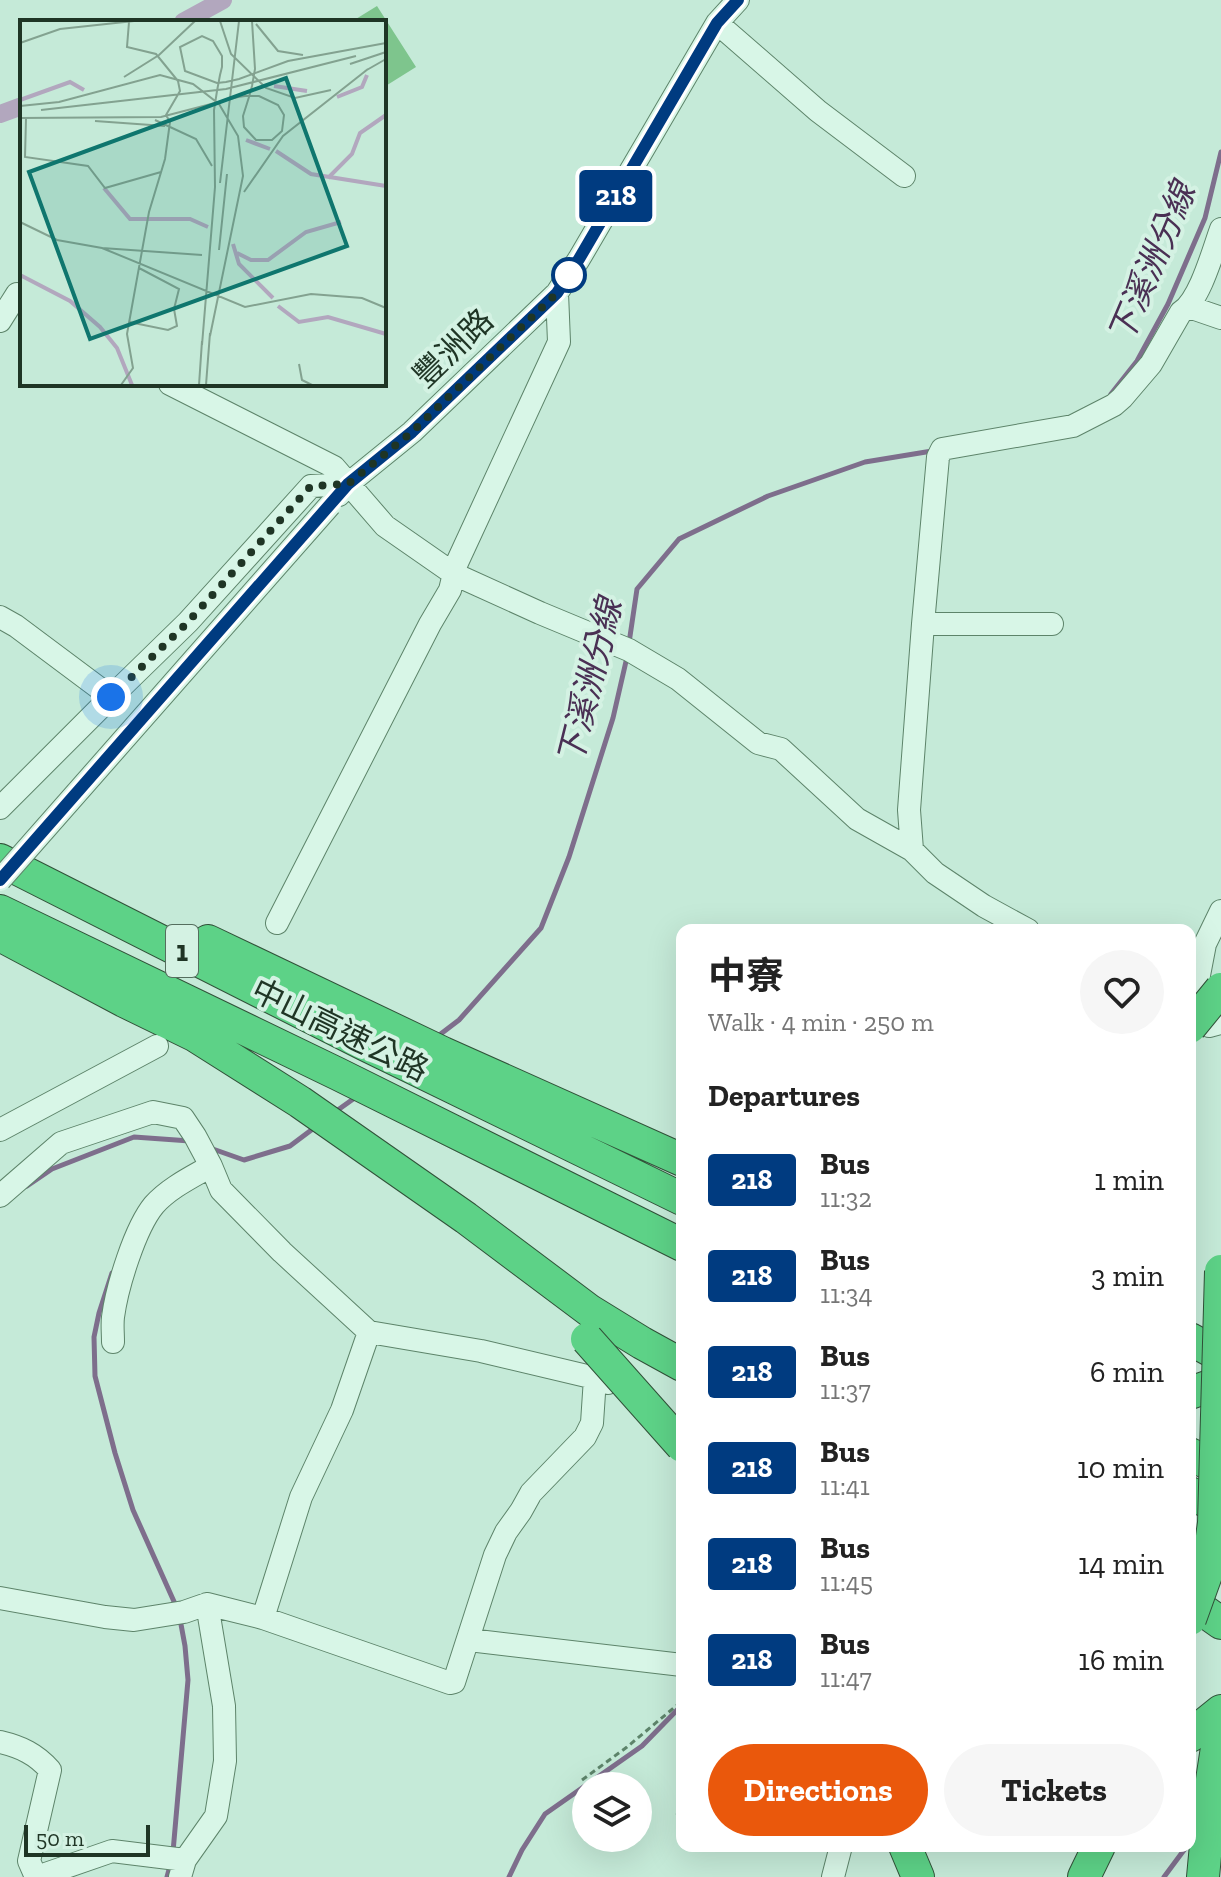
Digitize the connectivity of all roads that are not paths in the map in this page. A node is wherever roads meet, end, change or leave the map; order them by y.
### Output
1 (738, 0) edge
2 (717, 23) junction
3 (904, 176) dead end
4 (1221, 229) edge
5 (13, 292) edge
6 (557, 293) junction
7 (1189, 307) junction
8 (1221, 318) edge
9 (0, 321) edge
10 (174, 386) edge
11 (348, 484) junction
12 (454, 574) junction
13 (0, 617) edge
14 (923, 624) junction
15 (1052, 624) dead end
16 (111, 697) junction
17 (0, 808) edge
18 (0, 841) edge
19 (912, 850) junction
20 (0, 860) edge
21 (0, 880) edge
22 (0, 911) edge
23 (1221, 911) edge
24 (277, 923) dead end
25 (1017, 924) edge
26 (0, 935) edge
27 (1221, 989) edge
28 (1196, 990) edge
29 (1196, 1014) edge
30 (1196, 1022) edge
31 (1221, 1023) edge
32 (372, 1033) junction
33 (157, 1046) dead end
34 (443, 1067) junction
35 (0, 1130) edge
36 (676, 1158) edge
37 (211, 1166) junction
38 (0, 1196) edge
39 (676, 1196) edge
40 (676, 1242) edge
41 (1221, 1271) edge
42 (589, 1325) junction
43 (369, 1332) junction
44 (113, 1342) dead end
45 (1196, 1342) edge
46 (1221, 1356) edge
47 (676, 1362) edge
48 (595, 1378) junction
49 (1221, 1382) edge
50 (1196, 1391) edge
51 (676, 1437) edge
52 (676, 1438) edge
53 (1196, 1457) edge
54 (1221, 1470) edge
55 (1196, 1496) edge
56 (1221, 1509) edge
57 (0, 1598) edge
58 (1196, 1602) edge
59 (1196, 1605) edge
60 (197, 1607) junction
61 (263, 1618) junction
62 (1221, 1623) edge
63 (469, 1640) junction
64 (676, 1664) edge
65 (1221, 1711) edge
66 (1221, 1722) edge
67 (1196, 1731) edge
68 (0, 1742) edge
69 (839, 1852) edge
70 (910, 1852) edge
71 (911, 1852) edge
72 (1096, 1852) edge
73 (182, 1869) edge
74 (37, 1877) edge
75 (833, 1877) edge
76 (918, 1877) edge
77 (924, 1877) edge
78 (1084, 1877) edge
79 (1203, 1877) edge

1 - 2 street, 豐洲路
2 - 3 street
2 - 6 street, 豐洲路
4 - 7 street
5 - 9 street
6 - 11 street, 豐洲路
6 - 12 street
7 - 8 street
7 - 14 street
10 - 11 street
11 - 12 street
11 - 16 street
11 - 21 street, 豐洲路, bridge
12 - 19 street
12 - 24 street
13 - 16 street
14 - 15 street
14 - 19 street
16 - 17 street
18 - 32 highway
19 - 25 street
20 - 32 highway, 中山高速公路 / 1
22 - 40 highway, 中山高速公路 / 1
23 - 28 street
26 - 42 highway
27 - 29 highway, bridge
30 - 31 street
32 - 34 highway, 中山高速公路 / 1
33 - 35 street
34 - 36 highway
34 - 39 highway, 中山高速公路 / 1
37 - 38 street
37 - 43 street
37 - 44 street
41 - 58 highway, bridge
42 - 47 highway
42 - 51 highway, bridge
43 - 48 street
43 - 61 street
45 - 46 highway
48 - 52 street
48 - 63 street
49 - 50 highway
53 - 54 highway
55 - 56 highway
57 - 60 street
59 - 62 highway
60 - 61 street
60 - 73 street
61 - 63 street
63 - 64 street
65 - 67 highway
66 - 79 highway
68 - 74 street
69 - 75 street
70 - 76 highway
71 - 77 street
72 - 78 highway
73 - 74 street

